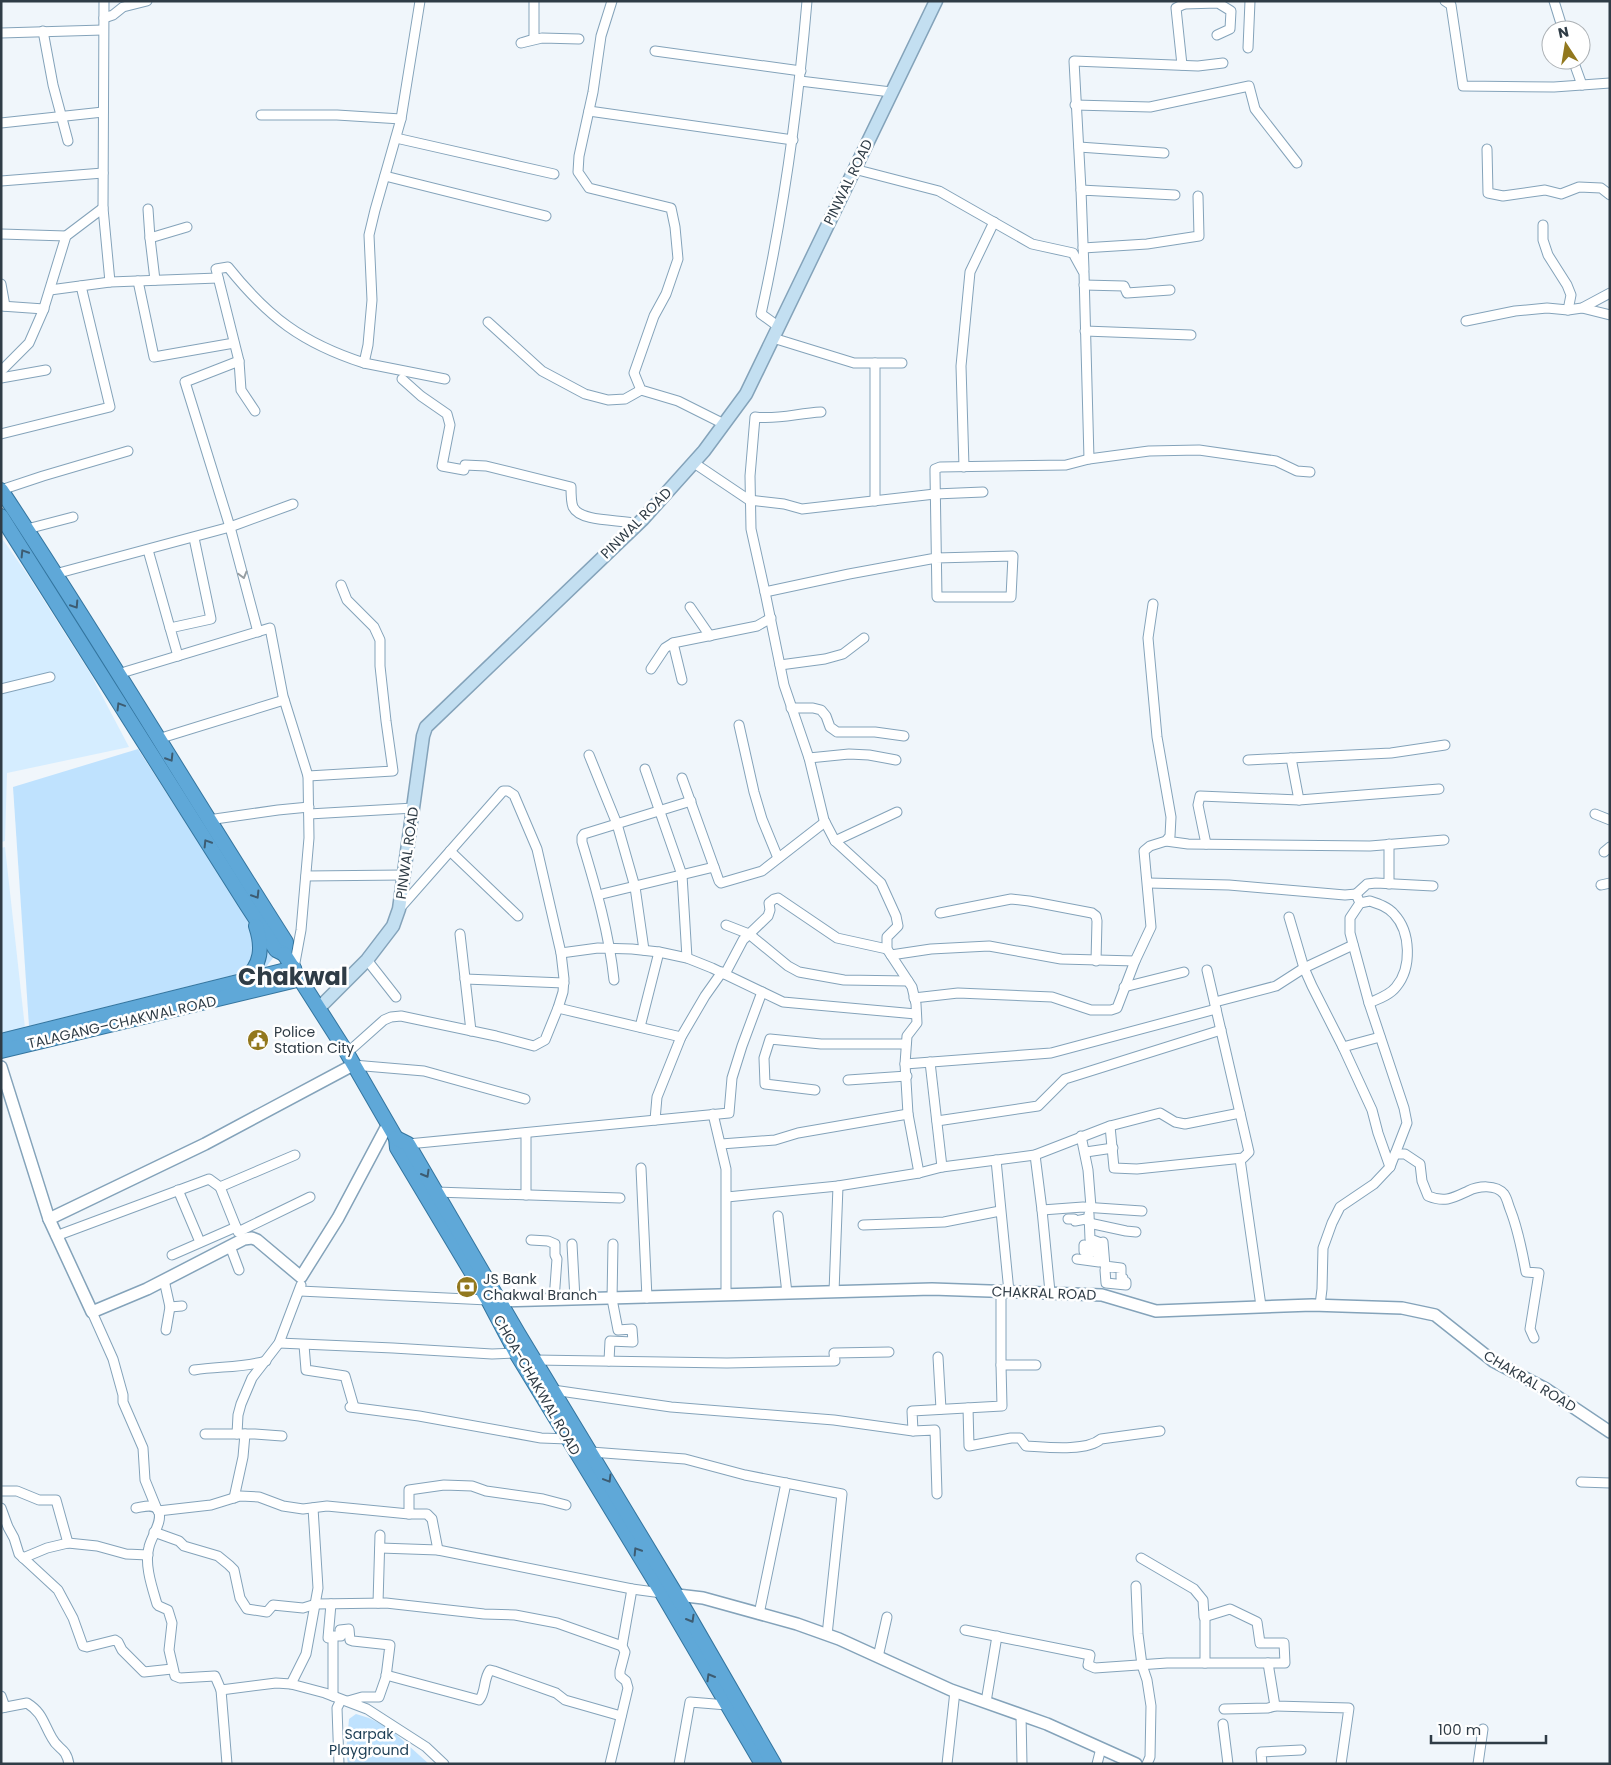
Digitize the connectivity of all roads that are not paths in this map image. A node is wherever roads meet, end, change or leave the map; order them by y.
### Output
1 (104, 1) edge
2 (147, 1) edge
3 (420, 1) edge
4 (534, 1) edge
5 (612, 1) edge
6 (807, 1) edge
7 (936, 1) edge
8 (1250, 1) edge
9 (1444, 1) edge
10 (1554, 1) edge
11 (1184, 3) edge
12 (104, 18) junction
13 (1560, 20) edge
14 (104, 30) junction
15 (43, 31) junction
16 (1, 33) edge
17 (1217, 35) dead end
18 (579, 39) dead end
19 (1248, 48) dead end
20 (655, 51) dead end
21 (1222, 63) dead end
22 (1182, 64) junction
23 (1577, 70) edge
24 (801, 71) junction
25 (800, 81) junction
26 (1610, 83) edge
27 (1582, 85) junction
28 (891, 92) junction
29 (1076, 104) junction
30 (589, 111) junction
31 (103, 112) junction
32 (261, 115) dead end
33 (61, 116) junction
34 (401, 119) junction
35 (1, 123) edge
36 (396, 138) junction
37 (792, 140) junction
38 (68, 141) dead end
39 (1079, 147) junction
40 (1487, 149) dead end
41 (1164, 153) dead end
42 (1297, 163) dead end
43 (854, 170) junction
44 (103, 173) junction
45 (554, 174) dead end
46 (385, 176) junction
47 (1, 181) edge
48 (1082, 190) junction
49 (1175, 195) dead end
50 (1610, 195) edge
51 (1198, 196) dead end
52 (103, 208) junction
53 (148, 209) dead end
54 (546, 216) dead end
55 (994, 222) junction
56 (1543, 225) dead end
57 (187, 227) dead end
58 (1, 234) edge
59 (66, 236) junction
60 (150, 238) junction
61 (1083, 248) junction
62 (1084, 273) junction
63 (218, 278) junction
64 (156, 280) junction
65 (138, 281) junction
66 (110, 282) junction
67 (1, 284) edge
68 (1084, 285) junction
69 (81, 286) junction
70 (50, 290) junction
71 (1170, 290) dead end
72 (1610, 293) edge
73 (3, 306) edge
74 (1582, 308) junction
75 (44, 309) junction
76 (1568, 310) junction
77 (1610, 315) edge
78 (1466, 321) dead end
79 (488, 322) dead end
80 (1085, 331) junction
81 (776, 332) junction
82 (1191, 335) dead end
83 (234, 343) junction
84 (239, 362) junction
85 (364, 363) junction
86 (875, 363) junction
87 (902, 363) dead end
88 (46, 370) dead end
89 (1, 371) edge
90 (1, 378) edge
91 (402, 379) dead end
92 (445, 379) dead end
93 (642, 390) junction
94 (255, 411) dead end
95 (821, 412) dead end
96 (724, 424) junction
97 (1, 434) edge
98 (128, 452) dead end
99 (1088, 459) junction
100 (694, 463) junction
101 (964, 467) junction
102 (1310, 472) dead end
103 (1, 490) edge
104 (984, 492) dead end
105 (935, 494) junction
106 (749, 500) junction
107 (875, 501) junction
108 (293, 504) dead end
109 (1, 516) edge
110 (73, 517) dead end
111 (638, 524) junction
112 (230, 527) junction
113 (27, 529) junction
114 (194, 538) junction
115 (148, 550) junction
116 (936, 558) junction
117 (55, 574) junction
118 (341, 585) dead end
119 (765, 592) junction
120 (1153, 604) dead end
121 (690, 607) dead end
122 (771, 618) junction
123 (170, 628) junction
124 (258, 632) junction
125 (710, 636) junction
126 (864, 638) dead end
127 (673, 643) junction
128 (178, 656) junction
129 (780, 665) junction
130 (651, 669) dead end
131 (118, 674) junction
132 (50, 677) dead end
133 (682, 680) dead end
134 (1, 689) edge
135 (284, 700) junction
136 (792, 708) junction
137 (739, 724) dead end
138 (904, 736) dead end
139 (158, 739) junction
140 (1445, 745) dead end
141 (590, 754) dead end
142 (809, 758) junction
143 (1291, 758) junction
144 (896, 760) dead end
145 (1248, 760) dead end
146 (645, 769) dead end
147 (308, 776) junction
148 (682, 778) dead end
149 (1438, 789) dead end
150 (1299, 800) junction
151 (691, 801) junction
152 (414, 808) junction
153 (660, 810) junction
154 (309, 811) junction
155 (897, 812) dead end
156 (1595, 814) dead end
157 (208, 820) junction
158 (1610, 820) edge
159 (825, 822) junction
160 (617, 824) junction
161 (1444, 840) dead end
162 (835, 841) junction
163 (1166, 841) junction
164 (1206, 844) junction
165 (1389, 844) junction
166 (450, 851) junction
167 (778, 858) junction
168 (714, 867) junction
169 (403, 875) junction
170 (682, 875) junction
171 (306, 876) junction
172 (1148, 883) junction
173 (1389, 884) junction
174 (634, 886) junction
175 (1433, 886) dead end
176 (598, 896) junction
177 (1358, 898) junction
178 (246, 904) junction
179 (400, 909) junction
180 (940, 913) dead end
181 (518, 916) dead end
182 (1288, 918) dead end
183 (726, 925) dead end
184 (460, 934) dead end
185 (750, 934) junction
186 (1353, 945) junction
187 (610, 948) junction
188 (644, 950) junction
189 (659, 952) junction
190 (889, 952) junction
191 (561, 953) junction
192 (284, 954) junction
193 (687, 958) junction
194 (367, 960) junction
195 (1096, 961) junction
196 (1134, 961) junction
197 (1304, 968) junction
198 (1207, 970) dead end
199 (1184, 972) dead end
200 (723, 973) junction
201 (297, 974) junction
202 (465, 979) junction
203 (614, 980) dead end
204 (243, 981) junction
205 (908, 981) junction
206 (564, 983) junction
207 (1124, 987) junction
208 (762, 992) junction
209 (396, 998) dead end
210 (914, 998) junction
211 (1369, 1003) junction
212 (1216, 1006) junction
213 (319, 1008) junction
214 (558, 1008) junction
215 (916, 1014) junction
216 (640, 1027) junction
217 (1221, 1030) junction
218 (471, 1031) junction
219 (681, 1037) junction
220 (1380, 1037) junction
221 (1, 1041) edge
222 (906, 1044) junction
223 (1343, 1047) junction
224 (1, 1051) edge
225 (350, 1059) junction
226 (930, 1062) junction
227 (905, 1064) junction
228 (1, 1067) edge
229 (906, 1076) junction
230 (848, 1080) dead end
231 (815, 1090) dead end
232 (525, 1098) dead end
233 (1240, 1113) junction
234 (713, 1114) junction
235 (908, 1114) junction
236 (655, 1120) junction
237 (937, 1122) junction
238 (388, 1124) junction
239 (1110, 1126) junction
240 (526, 1133) junction
241 (1082, 1136) junction
242 (402, 1141) junction
243 (721, 1144) junction
244 (1113, 1148) junction
245 (1086, 1152) junction
246 (1395, 1154) junction
247 (295, 1155) dead end
248 (1035, 1155) junction
249 (1240, 1159) junction
250 (996, 1160) junction
251 (1390, 1166) junction
252 (942, 1167) junction
253 (642, 1168) dead end
254 (918, 1173) junction
255 (220, 1186) junction
256 (838, 1186) junction
257 (178, 1190) junction
258 (436, 1192) junction
259 (526, 1195) junction
260 (310, 1197) dead end
261 (727, 1197) junction
262 (620, 1198) dead end
263 (1042, 1210) junction
264 (1000, 1211) junction
265 (1142, 1211) dead end
266 (778, 1216) dead end
267 (1090, 1216) junction
268 (49, 1219) junction
269 (1068, 1219) dead end
270 (863, 1225) dead end
271 (236, 1227) junction
272 (1136, 1232) dead end
273 (56, 1236) junction
274 (530, 1240) dead end
275 (1101, 1240) junction
276 (200, 1242) junction
277 (572, 1244) dead end
278 (613, 1244) dead end
279 (230, 1246) junction
280 (1093, 1252) dead end
281 (172, 1254) dead end
282 (1076, 1259) dead end
283 (239, 1270) dead end
284 (1105, 1270) dead end
285 (301, 1276) junction
286 (164, 1280) junction
287 (300, 1291) junction
288 (834, 1292) junction
289 (1005, 1292) junction
290 (1050, 1292) junction
291 (787, 1293) junction
292 (726, 1295) junction
293 (1102, 1295) junction
294 (647, 1298) junction
295 (575, 1299) junction
296 (612, 1299) junction
297 (554, 1300) junction
298 (494, 1301) junction
299 (1320, 1305) junction
300 (182, 1306) dead end
301 (1262, 1306) junction
302 (170, 1308) junction
303 (92, 1312) junction
304 (166, 1330) dead end
305 (1534, 1338) dead end
306 (279, 1343) junction
307 (304, 1344) junction
308 (888, 1352) dead end
309 (516, 1353) junction
310 (938, 1357) dead end
311 (266, 1360) junction
312 (535, 1360) junction
313 (609, 1360) junction
314 (1036, 1365) dead end
315 (1001, 1366) junction
316 (194, 1370) dead end
317 (553, 1390) junction
318 (968, 1408) junction
319 (941, 1410) junction
320 (913, 1431) junction
321 (1160, 1431) dead end
322 (1610, 1432) edge
323 (205, 1434) dead end
324 (241, 1434) junction
325 (282, 1436) dead end
326 (568, 1439) junction
327 (591, 1452) junction
328 (1581, 1482) dead end
329 (1610, 1483) edge
330 (786, 1484) junction
331 (1, 1491) edge
332 (937, 1494) dead end
333 (234, 1498) junction
334 (566, 1505) dead end
335 (1, 1508) edge
336 (136, 1508) dead end
337 (313, 1508) junction
338 (157, 1509) junction
339 (409, 1514) junction
340 (154, 1532) junction
341 (380, 1535) dead end
342 (68, 1543) junction
343 (380, 1548) junction
344 (438, 1550) junction
345 (148, 1555) junction
346 (23, 1558) junction
347 (1141, 1558) dead end
348 (1136, 1586) dead end
349 (632, 1589) junction
350 (662, 1593) junction
351 (676, 1595) junction
352 (378, 1603) junction
353 (316, 1604) junction
354 (331, 1604) junction
355 (759, 1614) junction
356 (887, 1617) dead end
357 (1205, 1617) junction
358 (965, 1630) dead end
359 (310, 1633) junction
360 (827, 1634) junction
361 (997, 1636) junction
362 (331, 1638) junction
363 (622, 1646) junction
364 (878, 1657) junction
365 (1206, 1663) junction
366 (1268, 1663) junction
367 (1142, 1666) junction
368 (172, 1669) junction
369 (386, 1674) junction
370 (291, 1684) junction
371 (221, 1690) junction
372 (955, 1692) junction
373 (1, 1696) edge
374 (340, 1699) junction
375 (986, 1702) junction
376 (727, 1705) junction
377 (1275, 1706) junction
378 (3, 1708) edge
379 (1224, 1709) dead end
380 (1021, 1714) junction
381 (621, 1716) junction
382 (1223, 1724) dead end
383 (1483, 1729) dead end
384 (1101, 1748) junction
385 (1301, 1750) dead end
386 (69, 1764) edge
387 (227, 1764) edge
388 (338, 1764) edge
389 (444, 1764) edge
390 (610, 1764) edge
391 (679, 1764) edge
392 (762, 1764) edge
393 (774, 1764) edge
394 (948, 1764) edge
395 (1022, 1764) edge
396 (1097, 1764) edge
397 (1136, 1764) edge
398 (1147, 1764) edge
399 (1228, 1764) edge
400 (1262, 1764) edge
401 (1341, 1764) edge
402 (1478, 1764) edge

1 - 12 street
2 - 12 street
3 - 34 street
4 - 18 street
5 - 30 street
6 - 24 street
7 - 28 main road, PINWAL ROAD
8 - 19 street
9 - 27 street
10 - 13 street
11 - 17 street
11 - 22 street
12 - 14 street
14 - 15 street
14 - 31 street
15 - 16 street
15 - 33 street
20 - 24 street
21 - 22 street
22 - 29 street
23 - 27 street
24 - 25 street
25 - 28 street
25 - 37 street
26 - 27 street
28 - 43 main road, PINWAL ROAD
29 - 39 street
29 - 42 street
30 - 37 street
30 - 93 street
31 - 33 street
31 - 44 street
32 - 34 street
33 - 35 street
33 - 38 street
34 - 36 street
36 - 45 street
36 - 46 street
37 - 81 street
39 - 41 street
39 - 48 street
40 - 50 street
43 - 55 street
43 - 81 main road, PINWAL ROAD
44 - 47 street
44 - 52 street
46 - 54 street
46 - 85 street
48 - 49 street
48 - 61 street
51 - 61 street
52 - 59 street
52 - 66 street
53 - 60 street
55 - 62 street
55 - 101 street
56 - 76 street
57 - 60 street
58 - 59 street
59 - 70 street
60 - 64 street
61 - 62 street
62 - 68 street
63 - 64 street
63 - 83 street
63 - 85 street
64 - 65 street
65 - 66 street
65 - 83 street
66 - 69 street
67 - 73 street
68 - 71 street
68 - 80 street
69 - 70 street
69 - 97 street
70 - 75 street
72 - 74 street
73 - 75 street
74 - 76 street
74 - 77 street
75 - 89 street
76 - 78 street
79 - 93 street
80 - 82 street
80 - 99 street
81 - 86 street
81 - 96 main road, PINWAL ROAD
83 - 84 street
84 - 94 street
84 - 112 street
85 - 92 street
86 - 87 street
86 - 107 street
88 - 90 street
91 - 111 street
93 - 96 street
95 - 106 street
96 - 100 main road, PINWAL ROAD
98 - 103 street
99 - 101 street
99 - 102 street
100 - 106 street
100 - 111 main road, PINWAL ROAD
101 - 105 street
103 - 113 highway
104 - 105 street
105 - 107 street
105 - 116 street
106 - 107 street
106 - 119 street
108 - 112 street
178 -> 109 highway
110 - 113 street
111 - 152 main road, PINWAL ROAD
112 - 114 street
112 -> 124 street
113 - 117 highway
114 - 115 street
114 - 123 street
115 - 117 street
115 - 123 street
116 - 116 street
116 - 119 street
117 -> 131 highway
118 - 147 street
119 - 122 street
120 - 163 street
121 - 125 street
122 - 125 street
122 - 129 street
123 - 128 street
124 - 128 street
124 - 135 street
125 - 127 street
126 - 129 street
127 - 130 street
127 - 133 street
128 - 131 street
129 - 136 street
131 - 139 highway
132 - 134 street
135 - 139 street
135 - 147 street
136 - 138 street
136 - 142 street
137 - 167 street
139 -> 157 highway
140 - 143 street
141 - 160 street
142 - 144 street
142 - 159 street
143 - 145 street
143 - 150 street
146 - 153 street
147 - 154 street
148 - 151 street
149 - 150 street
150 - 164 street
151 - 153 street
151 - 168 street
152 - 154 street
152 - 169 main road, PINWAL ROAD
153 - 160 street
153 - 170 street
154 - 157 street
154 - 171 street
155 - 162 street
156 - 158 street
157 -> 192 highway
159 - 162 street
159 - 167 street
160 - 174 street
160 - 176 street
161 - 165 street
162 - 190 street
163 - 164 street
163 - 172 street
164 - 165 street
165 - 173 street
166 - 179 street
166 - 181 street
166 - 191 street
167 - 168 street
168 - 170 street
169 - 171 street
169 - 179 main road, PINWAL ROAD
170 - 174 street
170 - 193 street
171 - 201 street
172 - 177 street
172 - 196 street
173 - 175 street
173 - 177 street
174 - 176 street
174 - 188 street
176 - 187 street
177 - 186 street
177 - 211 street
178 - 192 highway, CHOA-CHAKWAL ROAD
178 - 204 highway
179 - 194 main road, PINWAL ROAD
180 - 195 street
182 - 197 street
183 - 185 street
184 - 202 street
185 - 190 street
185 - 200 street
185 - 205 street
186 - 197 street
186 - 211 street
187 - 188 street
187 - 191 street
187 - 203 street
188 - 189 street
189 - 193 street
189 - 216 street
190 - 195 street
190 - 205 street
191 - 206 street
192 - 201 highway, CHOA-CHAKWAL ROAD
193 - 200 street
194 - 209 street
194 - 213 main road, PINWAL ROAD
195 - 196 street
196 - 207 street
197 - 212 street
197 - 223 street
198 - 212 street
199 - 207 street
200 - 208 street
200 - 219 street
201 - 204 highway, TALAGANG–CHAKWAL ROAD
201 - 213 highway, CHOA-CHAKWAL ROAD
201 - 224 highway, TALAGANG–CHAKWAL ROAD
202 - 206 street
202 - 218 street
204 - 221 highway, TALAGANG–CHAKWAL ROAD
205 - 210 street
206 - 214 street
207 - 210 street
208 - 215 street
208 - 234 street
210 - 215 street
211 - 220 street
212 - 217 street
212 - 226 street
213 - 225 highway, CHOA-CHAKWAL ROAD
214 - 216 street
214 - 218 street
215 - 222 street
216 - 219 street
217 - 233 street
217 - 237 street
218 - 225 street
219 - 236 street
220 - 223 street
220 - 246 street
222 - 227 street
222 - 231 street
223 - 251 street
225 - 232 street
225 - 238 highway, CHOA-CHAKWAL ROAD
225 - 268 street
226 - 227 street
226 - 237 street
227 - 229 street
228 - 268 street
229 - 230 street
229 - 235 street
233 - 239 street
233 - 249 street
234 - 236 street
234 - 243 street
235 - 243 street
235 - 254 street
236 - 240 street
237 - 252 street
238 - 242 highway, CHOA-CHAKWAL ROAD
238 - 285 street
239 - 241 street
239 - 244 street
240 - 242 street
240 - 259 street
241 - 245 street
241 - 248 street
242 -> 258 highway
242 - 298 highway, CHOA-CHAKWAL ROAD
243 - 261 street
244 - 245 street
244 - 249 street
245 - 267 street
246 - 251 street
246 - 305 street
247 - 255 street
248 - 250 street
248 - 263 street
249 - 301 street
250 - 252 street
250 - 264 street
251 - 299 street
252 - 254 street
253 - 294 street
254 - 256 street
255 - 257 street
255 - 271 street
256 - 261 street
256 - 288 street
257 - 273 street
257 - 276 street
258 - 259 street
258 - 298 highway
259 - 262 street
260 - 271 street
261 - 292 street
263 - 267 street
263 - 290 street
264 - 270 street
264 - 289 street
265 - 267 street
266 - 291 street
267 - 269 street
267 - 272 street
267 - 275 street
268 - 273 street
271 - 276 street
273 - 303 street
274 - 297 street
275 - 284 street
275 - 293 street
276 - 281 street
277 - 295 street
278 - 296 street
279 - 283 street
279 - 285 street
279 - 286 street
280 - 282 street
285 - 287 street
286 - 302 street
286 - 303 street
287 - 298 street
287 - 306 street
288 - 289 street, CHAKRAL ROAD
288 - 291 street, CHAKRAL ROAD
289 - 290 street, CHAKRAL ROAD
289 - 315 street
290 - 293 street, CHAKRAL ROAD
291 - 292 street, CHAKRAL ROAD
292 - 294 street, CHAKRAL ROAD
293 - 301 street, CHAKRAL ROAD
294 - 296 street, CHAKRAL ROAD
295 - 296 street, CHAKRAL ROAD
295 - 297 street, CHAKRAL ROAD
296 - 313 street
297 - 298 street, CHAKRAL ROAD
298 - 309 highway, CHOA-CHAKWAL ROAD
298 - 312 highway
299 - 301 street, CHAKRAL ROAD
299 - 322 street, CHAKRAL ROAD
300 - 302 street
302 - 304 street
303 - 338 street
306 - 307 street
306 - 311 street
307 - 309 street
307 - 326 street
308 - 313 street
309 - 326 highway, CHOA-CHAKWAL ROAD
310 - 319 street
311 - 316 street
311 - 324 street
312 - 313 street
312 - 317 highway
314 - 315 street
315 - 318 street
317 - 320 street
317 - 327 highway
318 - 319 street
318 - 321 street
319 - 320 street
320 - 332 street
323 - 324 street
324 - 325 street
324 - 333 street
350 -> 326 highway, CHOA-CHAKWAL ROAD
327 - 330 street
327 -> 351 highway
328 - 329 street
330 - 355 street
330 - 360 street
331 - 342 street
333 - 337 street
333 - 338 street
334 - 339 street
335 - 346 street
336 - 338 street
337 - 339 street
337 - 353 street
338 - 340 street
339 - 344 street
340 - 345 street
340 - 353 street
341 - 343 street
342 - 345 street
342 - 346 street
343 - 344 street
343 - 352 street
344 - 349 street
345 - 368 street
346 - 368 street
347 - 357 street
348 - 367 street
349 - 350 street
349 - 363 street
350 - 351 street
376 -> 350 highway, CHOA-CHAKWAL ROAD
351 - 355 street
351 -> 393 highway
352 - 354 street
352 - 363 street
353 - 354 street
353 - 359 street
354 - 362 street
355 - 360 street
356 - 364 street
357 - 365 street
357 - 366 street
358 - 361 street
359 - 362 street
359 - 370 street
360 - 364 street
361 - 367 street
361 - 375 street
362 - 369 street
362 - 374 street
363 - 381 street
364 - 372 street
365 - 366 street
365 - 367 street
366 - 377 street
367 - 398 street
368 - 371 street
369 - 374 street
369 - 381 street
370 - 371 street
370 - 374 street
371 - 387 street
372 - 375 street
372 - 394 street
373 - 378 street
374 - 388 street
374 - 389 street
375 - 380 street
376 - 391 street
376 - 392 highway, CHOA-CHAKWAL ROAD
377 - 379 street
377 - 401 street
378 - 386 street
380 - 384 street
380 - 395 street
381 - 390 street
382 - 399 street
383 - 402 street
384 - 396 street
384 - 397 street
385 - 400 street

